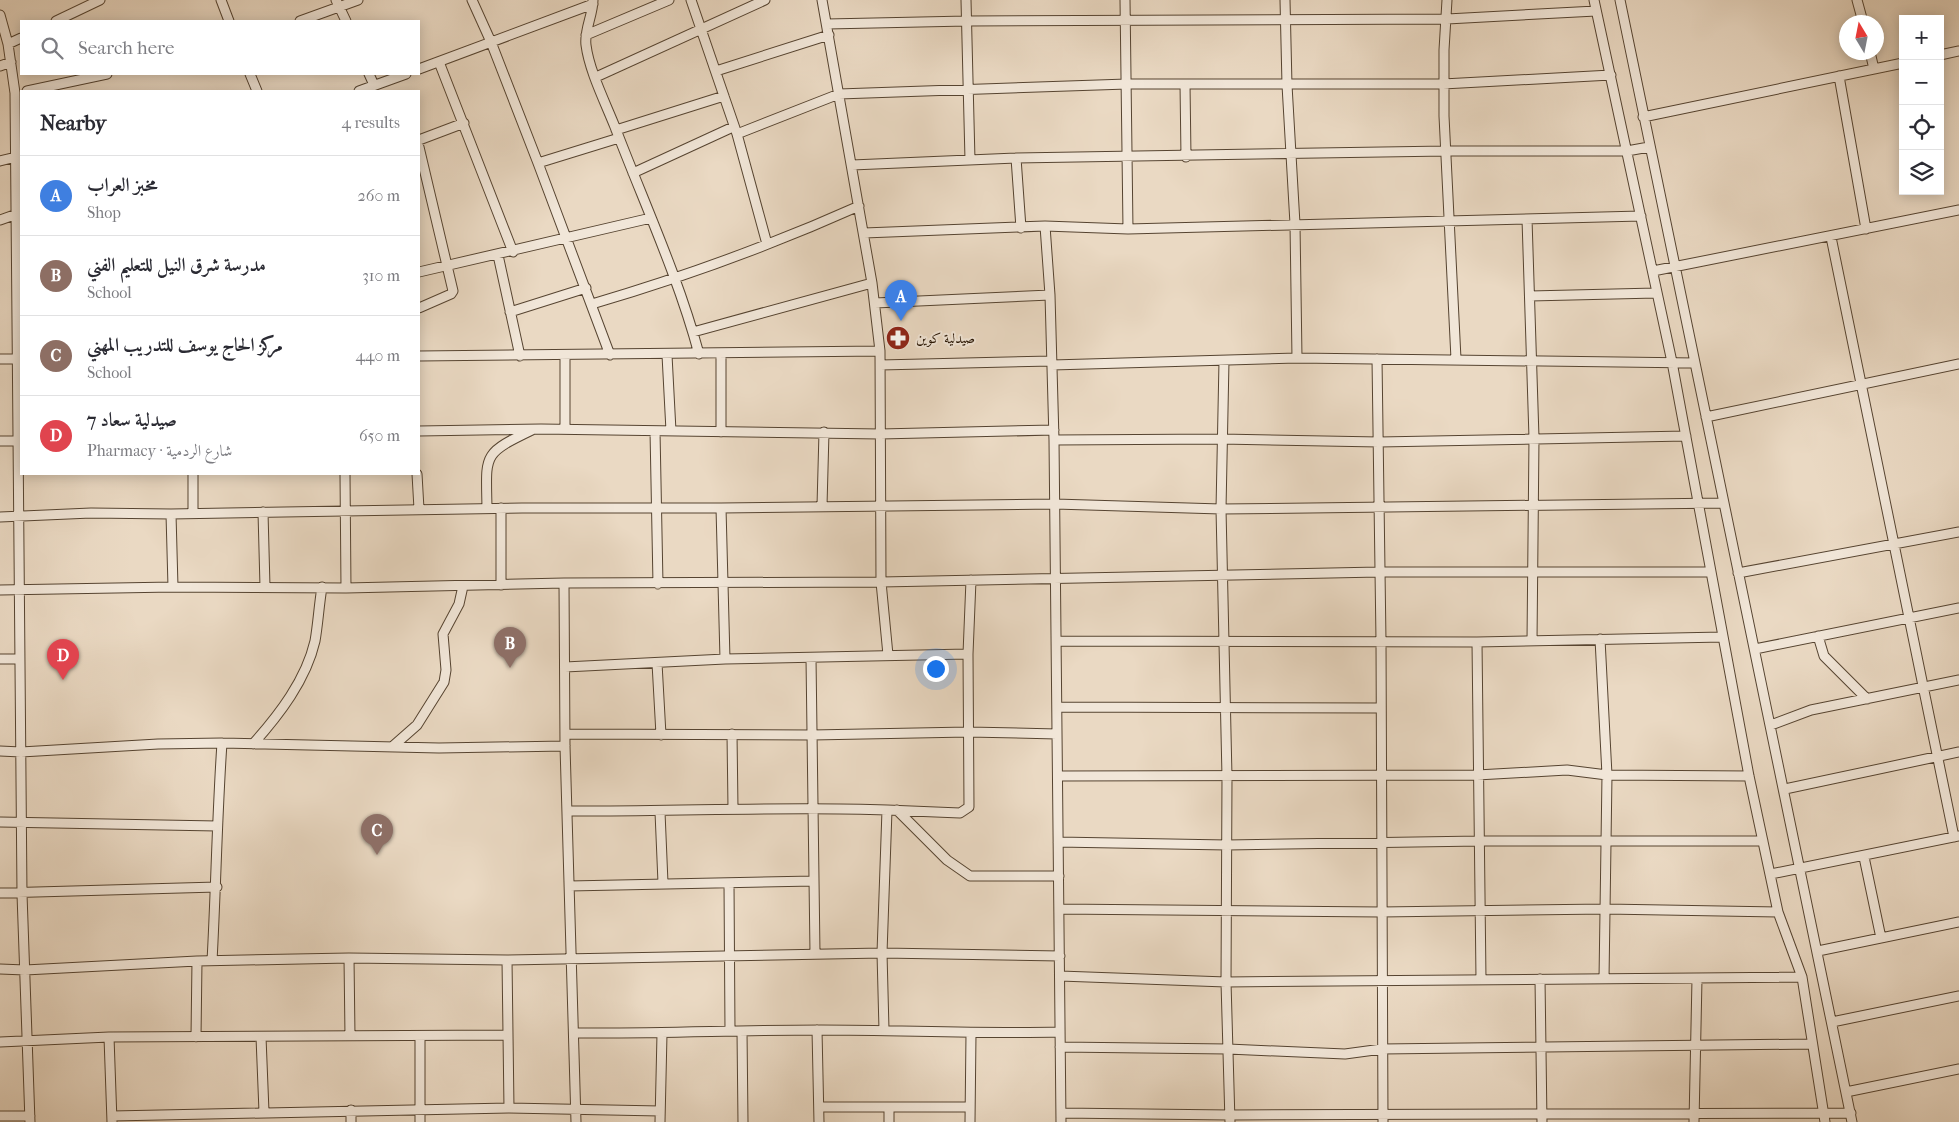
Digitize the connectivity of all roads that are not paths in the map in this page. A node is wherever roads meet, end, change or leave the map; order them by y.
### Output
1 (100, 0) edge
2 (221, 0) edge
3 (358, 0) edge
4 (472, 0) edge
5 (669, 0) edge
6 (691, 0) edge
7 (765, 0) edge
8 (822, 0) edge
9 (966, 0) edge
10 (1125, 0) edge
11 (1285, 0) edge
12 (1447, 0) edge
13 (1594, 0) edge
14 (1857, 0) edge
15 (1623, 1) edge
16 (593, 2) edge
17 (338, 4) edge
18 (1596, 11) junction
19 (0, 15) edge
20 (1861, 15) edge
21 (58, 20) edge
22 (229, 20) edge
23 (302, 20) edge
24 (346, 20) edge
25 (1285, 20) junction
26 (1446, 20) junction
27 (967, 21) junction
28 (1124, 21) junction
29 (827, 24) junction
30 (702, 29) junction
31 (829, 35) junction
32 (586, 36) junction
33 (20, 38) edge
34 (491, 42) junction
35 (8, 44) junction
36 (1959, 51) edge
37 (1944, 54) edge
38 (1872, 60) edge
39 (11, 62) junction
40 (439, 62) junction
41 (1899, 64) edge
42 (0, 66) edge
43 (420, 69) edge
44 (1874, 69) junction
45 (716, 71) junction
46 (102, 75) edge
47 (250, 75) edge
48 (369, 75) edge
49 (403, 75) edge
50 (1611, 75) junction
51 (1838, 76) junction
52 (596, 77) junction
53 (1126, 84) junction
54 (1185, 84) junction
55 (1444, 84) junction
56 (374, 85) junction
57 (1286, 85) junction
58 (32, 90) edge
59 (257, 90) edge
60 (362, 90) edge
61 (969, 90) junction
62 (18, 93) edge
63 (839, 94) junction
64 (724, 96) junction
65 (1643, 117) junction
66 (464, 123) junction
67 (735, 131) junction
68 (617, 134) junction
69 (420, 140) edge
70 (1649, 147) junction
71 (18, 151) edge
72 (420, 151) edge
73 (1446, 151) junction
74 (1627, 151) junction
75 (1290, 155) junction
76 (1128, 157) junction
77 (1186, 157) junction
78 (1016, 158) junction
79 (970, 160) junction
80 (0, 161) edge
81 (538, 163) junction
82 (852, 165) junction
83 (633, 173) junction
84 (859, 206) junction
85 (1959, 210) edge
86 (17, 214) junction
87 (1641, 216) junction
88 (651, 218) junction
89 (1527, 219) junction
90 (0, 220) edge
91 (1448, 221) junction
92 (1295, 224) junction
93 (1045, 226) junction
94 (1021, 228) junction
95 (1128, 229) junction
96 (1866, 230) junction
97 (864, 233) junction
98 (1831, 237) junction
99 (566, 239) junction
100 (767, 244) junction
101 (513, 252) junction
102 (498, 255) junction
103 (447, 264) junction
104 (1674, 267) junction
105 (20, 269) edge
106 (1653, 271) junction
107 (420, 272) edge
108 (677, 280) junction
109 (872, 282) junction
110 (586, 288) junction
111 (1656, 293) junction
112 (1050, 295) junction
113 (1530, 296) junction
114 (875, 303) junction
115 (592, 304) junction
116 (420, 308) edge
117 (510, 312) junction
118 (693, 332) junction
119 (880, 351) junction
120 (699, 354) junction
121 (721, 354) junction
122 (565, 355) junction
123 (610, 355) junction
124 (667, 355) junction
125 (420, 356) edge
126 (520, 356) junction
127 (1297, 358) junction
128 (0, 359) edge
129 (19, 359) edge
130 (1377, 359) junction
131 (1456, 359) junction
132 (1224, 361) junction
133 (1531, 362) junction
134 (1672, 362) junction
135 (1052, 363) junction
136 (1695, 363) junction
137 (1959, 364) edge
138 (880, 365) junction
139 (1861, 383) junction
140 (1706, 417) junction
141 (535, 429) junction
142 (565, 429) junction
143 (1054, 430) junction
144 (420, 431) edge
145 (656, 431) junction
146 (670, 431) junction
147 (721, 432) junction
148 (824, 432) junction
149 (880, 434) junction
150 (1686, 436) junction
151 (1221, 438) junction
152 (1534, 438) junction
153 (1054, 440) junction
154 (0, 441) edge
155 (19, 441) edge
156 (1379, 442) junction
157 (193, 475) edge
158 (345, 475) edge
159 (417, 475) edge
160 (1697, 503) junction
161 (1724, 503) junction
162 (1055, 504) junction
163 (881, 505) junction
164 (822, 506) junction
165 (1533, 507) junction
166 (487, 508) junction
167 (502, 508) junction
168 (656, 508) junction
169 (721, 508) junction
170 (1379, 508) junction
171 (346, 509) junction
172 (419, 509) junction
173 (1221, 509) junction
174 (263, 512) junction
175 (193, 513) junction
176 (171, 514) junction
177 (0, 517) edge
178 (18, 517) junction
179 (1959, 532) edge
180 (1894, 545) junction
181 (1379, 572) junction
182 (1710, 572) junction
183 (1531, 573) junction
184 (1738, 573) junction
185 (1224, 576) junction
186 (1056, 577) junction
187 (971, 580) junction
188 (881, 582) junction
189 (722, 583) junction
190 (564, 584) junction
191 (658, 584) junction
192 (501, 585) junction
193 (173, 586) junction
194 (463, 586) junction
195 (265, 587) junction
196 (322, 588) junction
197 (346, 588) junction
198 (0, 590) edge
199 (19, 591) junction
200 (1959, 608) edge
201 (1909, 618) junction
202 (1818, 636) junction
203 (1723, 637) junction
204 (1600, 640) junction
205 (1056, 641) junction
206 (1532, 641) junction
207 (1381, 642) junction
208 (1477, 642) junction
209 (1224, 643) junction
210 (1755, 649) junction
211 (968, 654) junction
212 (888, 655) junction
213 (811, 658) junction
214 (0, 659) edge
215 (19, 659) junction
216 (725, 659) junction
217 (657, 663) junction
218 (565, 667) junction
219 (1959, 680) edge
220 (1924, 687) junction
221 (1867, 699) junction
222 (1057, 707) junction
223 (1381, 708) junction
224 (1224, 709) junction
225 (1771, 725) junction
226 (968, 732) junction
227 (565, 734) junction
228 (732, 734) junction
229 (1057, 734) junction
230 (661, 735) junction
231 (812, 735) junction
232 (222, 743) junction
233 (253, 744) junction
234 (565, 746) junction
235 (392, 747) junction
236 (0, 751) edge
237 (21, 752) junction
238 (1959, 752) edge
239 (1938, 756) junction
240 (1380, 775) junction
241 (1478, 775) junction
242 (1607, 775) junction
243 (1058, 776) junction
244 (1749, 776) junction
245 (1227, 777) junction
246 (1785, 789) junction
247 (814, 807) junction
248 (733, 808) junction
249 (892, 810) junction
250 (567, 811) junction
251 (660, 812) junction
252 (0, 822) edge
253 (21, 823) junction
254 (217, 826) junction
255 (1956, 837) edge
256 (1607, 840) junction
257 (1480, 841) junction
258 (1763, 841) junction
259 (1058, 842) junction
260 (1381, 844) junction
261 (1227, 845) junction
262 (1864, 857) junction
263 (1802, 870) junction
264 (1771, 874) junction
265 (1058, 876) junction
266 (814, 882) junction
267 (663, 883) junction
268 (729, 883) junction
269 (569, 886) junction
270 (216, 887) junction
271 (0, 893) edge
272 (22, 894) junction
273 (1059, 908) junction
274 (1606, 909) junction
275 (1225, 911) junction
276 (1480, 911) junction
277 (1381, 912) junction
278 (1778, 912) junction
279 (1959, 922) edge
280 (1881, 938) junction
281 (1818, 951) junction
282 (815, 953) junction
283 (882, 953) junction
284 (1060, 956) junction
285 (730, 957) junction
286 (349, 958) junction
287 (572, 959) junction
288 (507, 960) junction
289 (197, 961) junction
290 (212, 961) junction
291 (0, 969) edge
292 (25, 970) junction
293 (1060, 976) junction
294 (1802, 977) junction
295 (1540, 978) junction
296 (1481, 979) junction
297 (1604, 979) junction
298 (1696, 979) junction
299 (1381, 980) junction
300 (1226, 982) junction
301 (1959, 996) edge
302 (1832, 1022) junction
303 (818, 1030) junction
304 (884, 1030) junction
305 (730, 1031) junction
306 (742, 1031) junction
307 (1060, 1032) junction
308 (574, 1033) junction
309 (662, 1034) junction
310 (971, 1034) junction
311 (507, 1035) junction
312 (350, 1036) junction
313 (420, 1036) junction
314 (109, 1037) junction
315 (196, 1037) junction
316 (261, 1037) junction
317 (0, 1042) edge
318 (26, 1042) junction
319 (1812, 1044) junction
320 (1060, 1047) junction
321 (1695, 1047) junction
322 (1382, 1048) junction
323 (1541, 1048) junction
324 (1228, 1049) junction
325 (1959, 1069) edge
326 (1846, 1092) junction
327 (819, 1107) junction
328 (970, 1107) junction
329 (508, 1108) junction
330 (889, 1108) junction
331 (351, 1110) junction
332 (419, 1110) junction
333 (576, 1110) junction
334 (660, 1111) junction
335 (264, 1112) junction
336 (0, 1116) edge
337 (1824, 1117) edge
338 (191, 1118) edge
339 (1061, 1118) edge
340 (1542, 1118) edge
341 (1694, 1118) edge
342 (1851, 1118) edge
343 (30, 1119) edge
344 (112, 1119) edge
345 (1230, 1119) edge
346 (1383, 1119) edge
347 (351, 1122) edge
348 (420, 1122) edge
349 (576, 1122) edge
350 (660, 1122) edge
351 (743, 1122) edge
352 (819, 1122) edge
353 (889, 1122) edge
354 (970, 1122) edge

1 - 21 street
2 - 22 street
3 - 17 street
4 - 34 street
5 - 32 street
6 - 30 street
7 - 30 street
8 - 29 street
9 - 27 street
10 - 28 street
11 - 25 street
12 - 26 street
13 - 18 street
14 - 20 street
15 - 65 street
16 - 32 street
16 - 34 street
17 - 23 street
17 - 24 street
18 - 26 street
18 - 50 street
19 - 35 street
25 - 26 street
25 - 28 street
25 - 57 street
26 - 55 street
27 - 28 street
27 - 29 street
27 - 61 street
28 - 53 street
29 - 31 street
30 - 45 street
30 - 52 street
31 - 45 street
31 - 63 street
32 - 52 street
33 - 35 street
34 - 40 street
34 - 81 street
35 - 39 street
36 - 37 street
38 - 44 street
39 - 42 street
39 - 62 street
40 - 43 street
40 - 66 street
41 - 44 street
44 - 51 street
45 - 64 street
46 - 58 street
47 - 59 street
48 - 56 street
49 - 56 street
50 - 55 street
50 - 74 street
51 - 65 street
51 - 96 street
52 - 68 street
53 - 54 street
53 - 61 street
53 - 76 street
54 - 57 street
54 - 77 street
55 - 57 street
55 - 73 street
56 - 60 street
57 - 75 street
61 - 63 street
61 - 79 street
62 - 71 street
63 - 67 street
63 - 82 street
64 - 67 street
64 - 68 street
65 - 70 street
66 - 69 street
66 - 101 street
67 - 83 street
67 - 100 street
68 - 81 street
68 - 83 street
70 - 74 street
70 - 104 street
71 - 80 street
71 - 86 street
72 - 103 street
73 - 74 street
73 - 75 street
73 - 91 street
74 - 87 street
75 - 77 street
75 - 92 street
76 - 77 street
76 - 78 street
76 - 95 street
78 - 79 street
78 - 94 street
79 - 82 street
81 - 99 street
82 - 84 street
83 - 88 street
84 - 97 street
84 - 100 street
85 - 96 street
86 - 90 street
86 - 105 street
87 - 89 street
87 - 106 street
88 - 99 street
88 - 108 street
89 - 91 street
89 - 113 street
91 - 92 street
91 - 131 street
92 - 95 street
92 - 127 street
93 - 94 street
93 - 95 street
93 - 112 street
94 - 97 street
96 - 98 street
97 - 109 street
98 - 104 street
98 - 139 street
99 - 101 street
99 - 110 street
100 - 108 street
101 - 102 street
102 - 103 street
102 - 117 street
103 - 107 street
103 - 116 street
104 - 106 street
104 - 136 street
105 - 129 street
106 - 111 street
108 - 115 street
108 - 118 street
109 - 114 street
109 - 118 street
110 - 115 street
110 - 117 street
111 - 113 street
111 - 134 street
112 - 114 street
112 - 135 street
113 - 133 street
114 - 119 street
115 - 123 street
117 - 126 street
118 - 120 street
119 - 121 street
119 - 138 street
120 - 121 street
120 - 124 street
121 - 147 street
122 - 123 street
122 - 126 street
122 - 142 street
123 - 124 street
124 - 146 street
125 - 126 street
127 - 130 street
127 - 132 street
128 - 129 street
129 - 155 street
130 - 131 street
130 - 156 street
131 - 133 street
132 - 135 street
132 - 151 street
133 - 134 street
133 - 152 street
134 - 136 street
134 - 150 street
135 - 138 street
135 - 143 street
136 - 140 street
137 - 139 street
138 - 149 street
139 - 140 street
139 - 180 street
140 - 161 street
141 - 142 street
141 - 144 street
141 - 166 street
142 - 145 street
143 - 149 street
143 - 153 street
145 - 146 street
145 - 168 street
146 - 147 street
147 - 148 street
148 - 149 street
148 - 164 street
149 - 163 street
150 - 152 street
150 - 160 street
151 - 153 street
151 - 156 street
151 - 173 street
152 - 156 street
152 - 165 street
153 - 162 street
154 - 155 street
155 - 178 street
156 - 170 street
157 - 175 street
158 - 171 street
159 - 172 street
160 - 161 street
160 - 165 street
160 - 182 street
161 - 184 street
162 - 163 street
162 - 173 street
162 - 186 street
163 - 164 street
163 - 188 street
164 - 169 street
165 - 170 street
165 - 183 street
166 - 167 street
166 - 172 street
167 - 168 street
167 - 192 street
168 - 169 street
168 - 191 street
169 - 189 street
170 - 173 street
170 - 181 street
171 - 172 street
171 - 174 street
171 - 197 street
173 - 185 street
174 - 175 street
174 - 195 street
175 - 176 street
176 - 178 street
176 - 193 street
177 - 178 street
178 - 199 street
179 - 180 street
180 - 184 street
180 - 201 street
181 - 183 street
181 - 185 street
181 - 207 street
182 - 183 street
182 - 203 street
183 - 206 street
184 - 210 street
185 - 186 street
185 - 209 street
186 - 187 street
186 - 205 street
187 - 188 street
187 - 211 street
188 - 189 street
188 - 212 street
189 - 191 street
189 - 216 street
190 - 191 street
190 - 192 street
190 - 218 street
192 - 194 street
193 - 195 street
193 - 199 street
194 - 197 street
194 - 235 street
195 - 196 street
196 - 197 street
196 - 233 street
198 - 199 street
199 - 215 street
200 - 201 street
201 - 202 street
201 - 220 street
202 - 210 street
202 - 221 street
203 - 204 street
203 - 244 street
204 - 206 street
204 - 242 street
205 - 209 street
205 - 222 street
206 - 208 street
207 - 208 street
207 - 209 street
207 - 223 street
208 - 241 street
209 - 224 street
210 - 225 street
211 - 212 street
211 - 226 street
212 - 213 street
213 - 216 street
213 - 231 street
214 - 215 street
215 - 237 street
216 - 217 street
217 - 218 street
217 - 230 street
218 - 227 street
219 - 220 street
220 - 221 street
220 - 239 street
221 - 225 street
222 - 224 street
222 - 229 street
223 - 224 street
223 - 240 street
224 - 245 street
225 - 246 street
226 - 229 street
226 - 231 street
226 - 249 street
227 - 230 street
227 - 234 street
228 - 230 street
228 - 231 street
228 - 248 street
229 - 243 street
231 - 247 street
232 - 233 street
232 - 237 street
232 - 254 street
233 - 235 street
234 - 235 street
234 - 250 street
236 - 237 street
237 - 253 street
238 - 239 street
239 - 246 street
239 - 255 street
240 - 241 street
240 - 245 street
240 - 260 street
241 - 242 street
241 - 257 street
242 - 244 street
242 - 256 street
243 - 245 street
243 - 259 street
244 - 258 street
245 - 261 street
246 - 263 street
247 - 248 street
247 - 249 street
247 - 266 street
248 - 251 street
249 - 265 street
249 - 283 street
250 - 251 street
250 - 269 street
251 - 267 street
252 - 253 street
253 - 254 street
253 - 272 street
254 - 270 street
255 - 262 street
256 - 257 street
256 - 258 street
256 - 274 street
257 - 260 street
257 - 276 street
258 - 264 street
259 - 261 street
259 - 265 street
260 - 261 street
260 - 277 street
261 - 275 street
262 - 263 street
262 - 280 street
263 - 264 street
263 - 281 street
264 - 278 street
265 - 273 street
266 - 268 street
266 - 282 street
267 - 268 street
267 - 269 street
268 - 285 street
269 - 287 street
270 - 272 street
270 - 290 street
271 - 272 street
272 - 292 street
273 - 275 street
273 - 284 street
274 - 276 street
274 - 278 street
274 - 297 street
275 - 277 street
275 - 300 street
276 - 277 street
276 - 296 street
277 - 299 street
278 - 294 street
279 - 280 street
280 - 281 street
281 - 302 street
282 - 283 street
282 - 285 street
283 - 284 street
283 - 304 street
284 - 293 street
285 - 287 street
285 - 305 street
286 - 288 street
286 - 290 street
286 - 312 street
287 - 288 street
287 - 308 street
288 - 311 street
289 - 290 street
289 - 292 street
289 - 315 street
291 - 292 street
292 - 318 street
293 - 300 street
293 - 307 street
294 - 298 street
294 - 319 street
295 - 296 street
295 - 297 street
295 - 323 street
296 - 299 street
297 - 298 street
298 - 321 street
299 - 300 street
299 - 322 street
300 - 324 street
301 - 302 street
302 - 326 street
303 - 304 street
303 - 306 street
303 - 327 street
304 - 310 street
305 - 306 street
305 - 309 street
306 - 351 street
307 - 310 street
307 - 320 street
308 - 309 street
308 - 333 street
309 - 334 street
310 - 328 street
311 - 313 street
311 - 329 street
312 - 313 street
312 - 316 street
313 - 332 street
314 - 315 street
314 - 318 street
314 - 344 street
315 - 316 street
316 - 335 street
317 - 318 street
318 - 343 street
319 - 321 street
319 - 337 street
320 - 324 street
320 - 339 street
321 - 323 street
321 - 341 street
322 - 323 street
322 - 324 street
322 - 346 street
323 - 340 street
324 - 345 street
325 - 326 street
326 - 342 street
327 - 330 street
327 - 352 street
328 - 330 street
328 - 354 street
329 - 332 street
329 - 333 street
330 - 353 street
331 - 332 street
331 - 335 street
331 - 347 street
332 - 348 street
333 - 334 street
333 - 349 street
334 - 350 street
335 - 338 street
336 - 343 street
337 - 341 street
337 - 342 street
338 - 344 street
339 - 345 street
340 - 341 street
340 - 346 street
345 - 346 street

